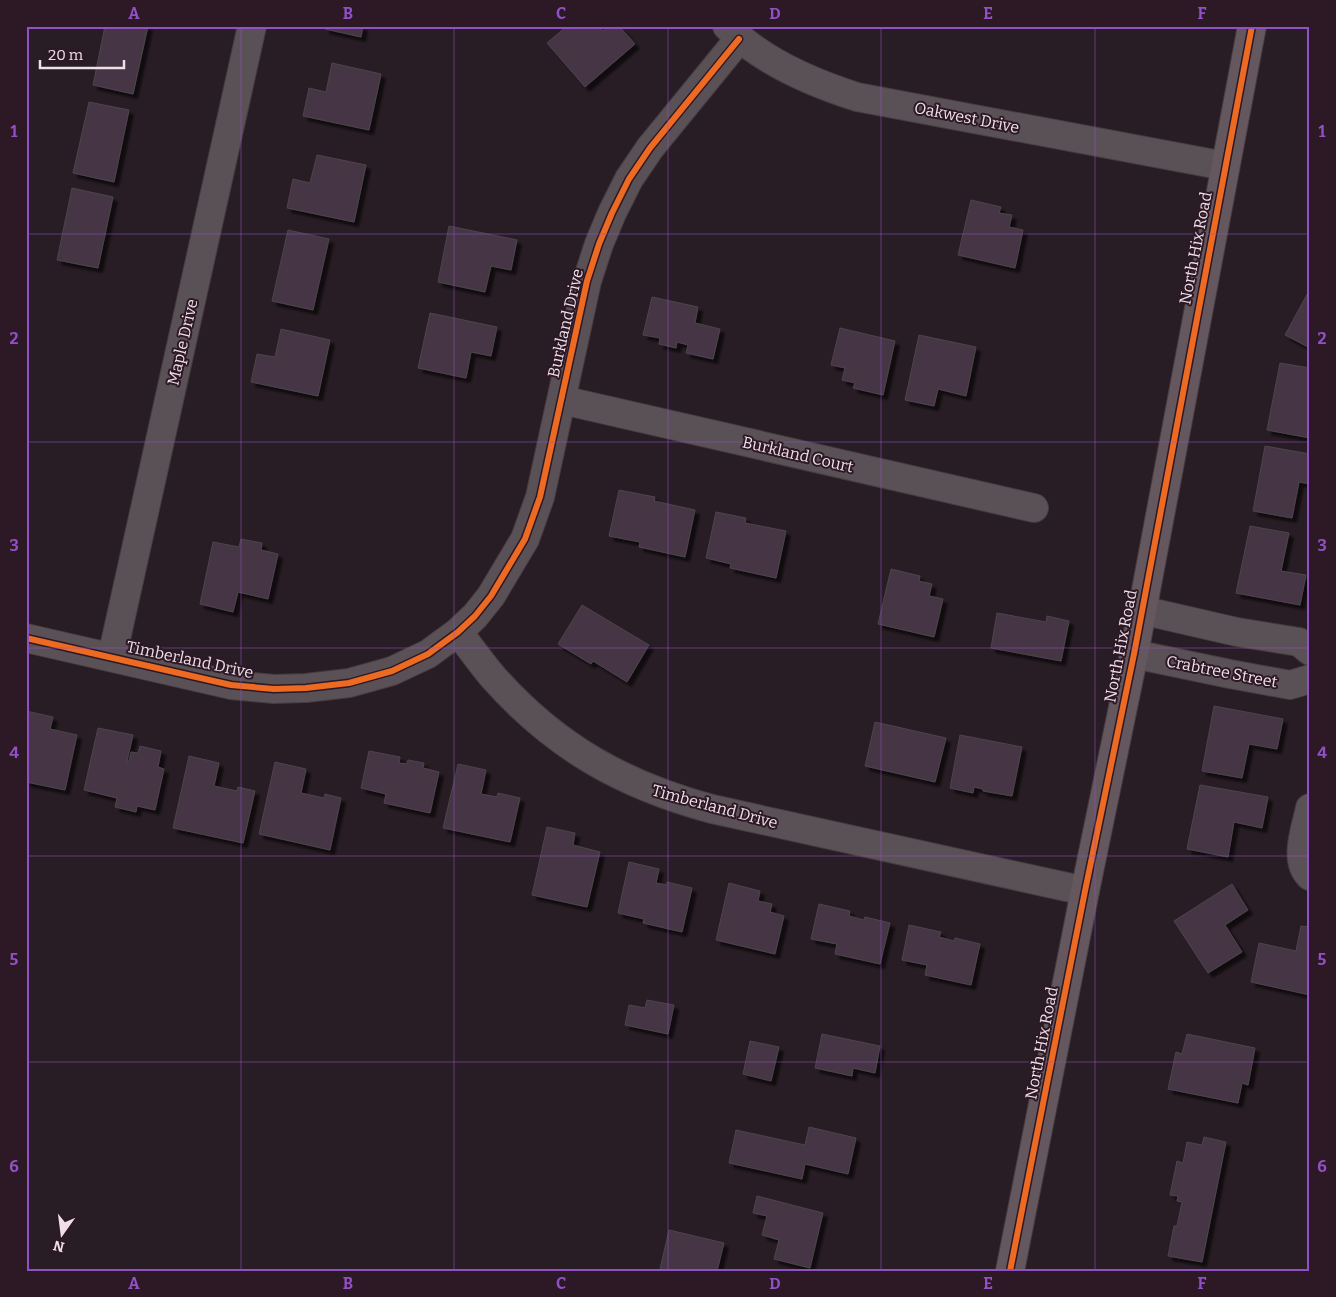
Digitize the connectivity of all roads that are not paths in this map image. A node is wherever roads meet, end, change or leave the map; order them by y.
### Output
1 (252, 26) edge
2 (1252, 26) edge
3 (733, 33) edge
4 (1225, 166) junction
5 (562, 400) junction
6 (1034, 508) dead end
7 (1141, 610) junction
8 (458, 632) junction
9 (26, 638) edge
10 (1310, 650) edge
11 (1134, 654) junction
12 (112, 657) junction
13 (1310, 679) edge
14 (1310, 808) edge
15 (1309, 875) edge
16 (1084, 891) junction
17 (1010, 1271) edge

1 - 12 street, Maple Drive
2 - 4 street, North Hix Road
3 - 4 street, Oakwest Drive
3 - 5 street, Burkland Drive
4 - 7 street, North Hix Road
5 - 6 street, Burkland Court
5 - 8 street, Burkland Drive
7 - 10 street
7 - 11 street, North Hix Road
8 - 12 street, Timberland Drive
8 - 16 street, Timberland Drive
9 - 12 street, Timberland Drive
11 - 13 street, Crabtree Street
11 - 16 street, North Hix Road
14 - 15 street
16 - 17 street, North Hix Road

